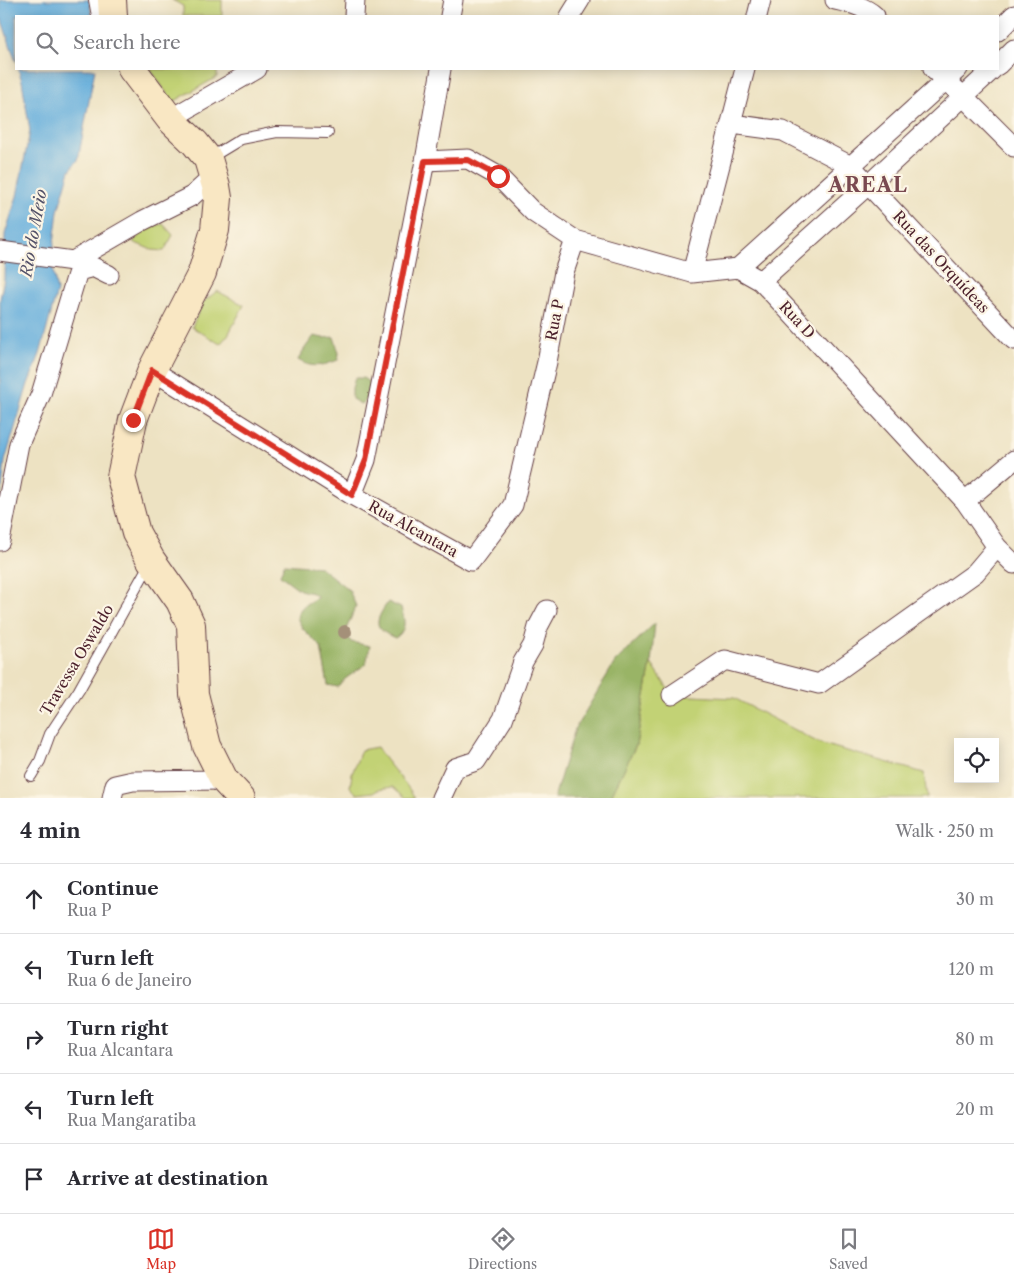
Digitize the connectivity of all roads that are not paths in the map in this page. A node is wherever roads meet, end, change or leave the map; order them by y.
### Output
1 (94, 0) edge
2 (112, 0) edge
3 (355, 0) edge
4 (453, 0) edge
5 (580, 0) edge
6 (761, 0) edge
7 (835, 0) edge
8 (96, 15) edge
9 (113, 15) edge
10 (354, 15) edge
11 (450, 15) edge
12 (571, 15) edge
13 (757, 15) edge
14 (874, 15) edge
15 (1014, 15) edge
16 (999, 29) edge
17 (1014, 49) edge
18 (999, 64) edge
19 (133, 70) edge
20 (255, 70) edge
21 (441, 70) edge
22 (745, 70) edge
23 (993, 70) edge
24 (946, 72) edge
25 (964, 96) junction
26 (170, 119) junction
27 (732, 124) junction
28 (328, 133) dead end
29 (1014, 147) edge
30 (425, 161) junction
31 (851, 166) junction
32 (211, 167) junction
33 (868, 185) junction
34 (575, 240) junction
35 (0, 251) edge
36 (738, 268) junction
37 (692, 273) junction
38 (109, 275) dead end
39 (761, 281) junction
40 (1014, 340) edge
41 (152, 370) junction
42 (1014, 460) edge
43 (352, 495) junction
44 (965, 501) junction
45 (0, 541) edge
46 (997, 547) junction
47 (151, 560) junction
48 (471, 561) joint
49 (1014, 564) edge
50 (548, 610) dead end
51 (672, 696) dead end
52 (31, 776) dead end
53 (232, 789) edge
54 (112, 798) edge
55 (441, 798) edge

1 - 8 lane
2 - 9 main road
3 - 10 street
4 - 11 street
5 - 12 street
6 - 13 street
7 - 14 street
15 - 16 street
17 - 18 street
19 - 26 main road
20 - 26 street
21 - 30 street
22 - 27 street
23 - 25 street
24 - 25 street
24 - 31 street
25 - 29 street
25 - 33 street
26 - 32 main road
27 - 31 street
27 - 37 street
28 - 32 lane
30 - 34 street
30 - 43 street
31 - 33 street, Rua das Orquídeas
31 - 36 street
32 - 35 street
32 - 41 main road
33 - 39 street
33 - 40 street, Rua das Orquídeas
34 - 37 street
34 - 48 street, Rua P
36 - 37 street
36 - 39 street, Rua D
38 - 45 street
39 - 44 street, Rua D
41 - 43 street, Rua Alcantara
41 - 47 main road
42 - 44 street
43 - 48 street, Rua Alcantara
44 - 46 street, Rua D
46 - 49 street, Rua D
46 - 51 street
47 - 52 lane, Travessa Oswaldo
47 - 53 main road
50 - 55 street
53 - 54 street

